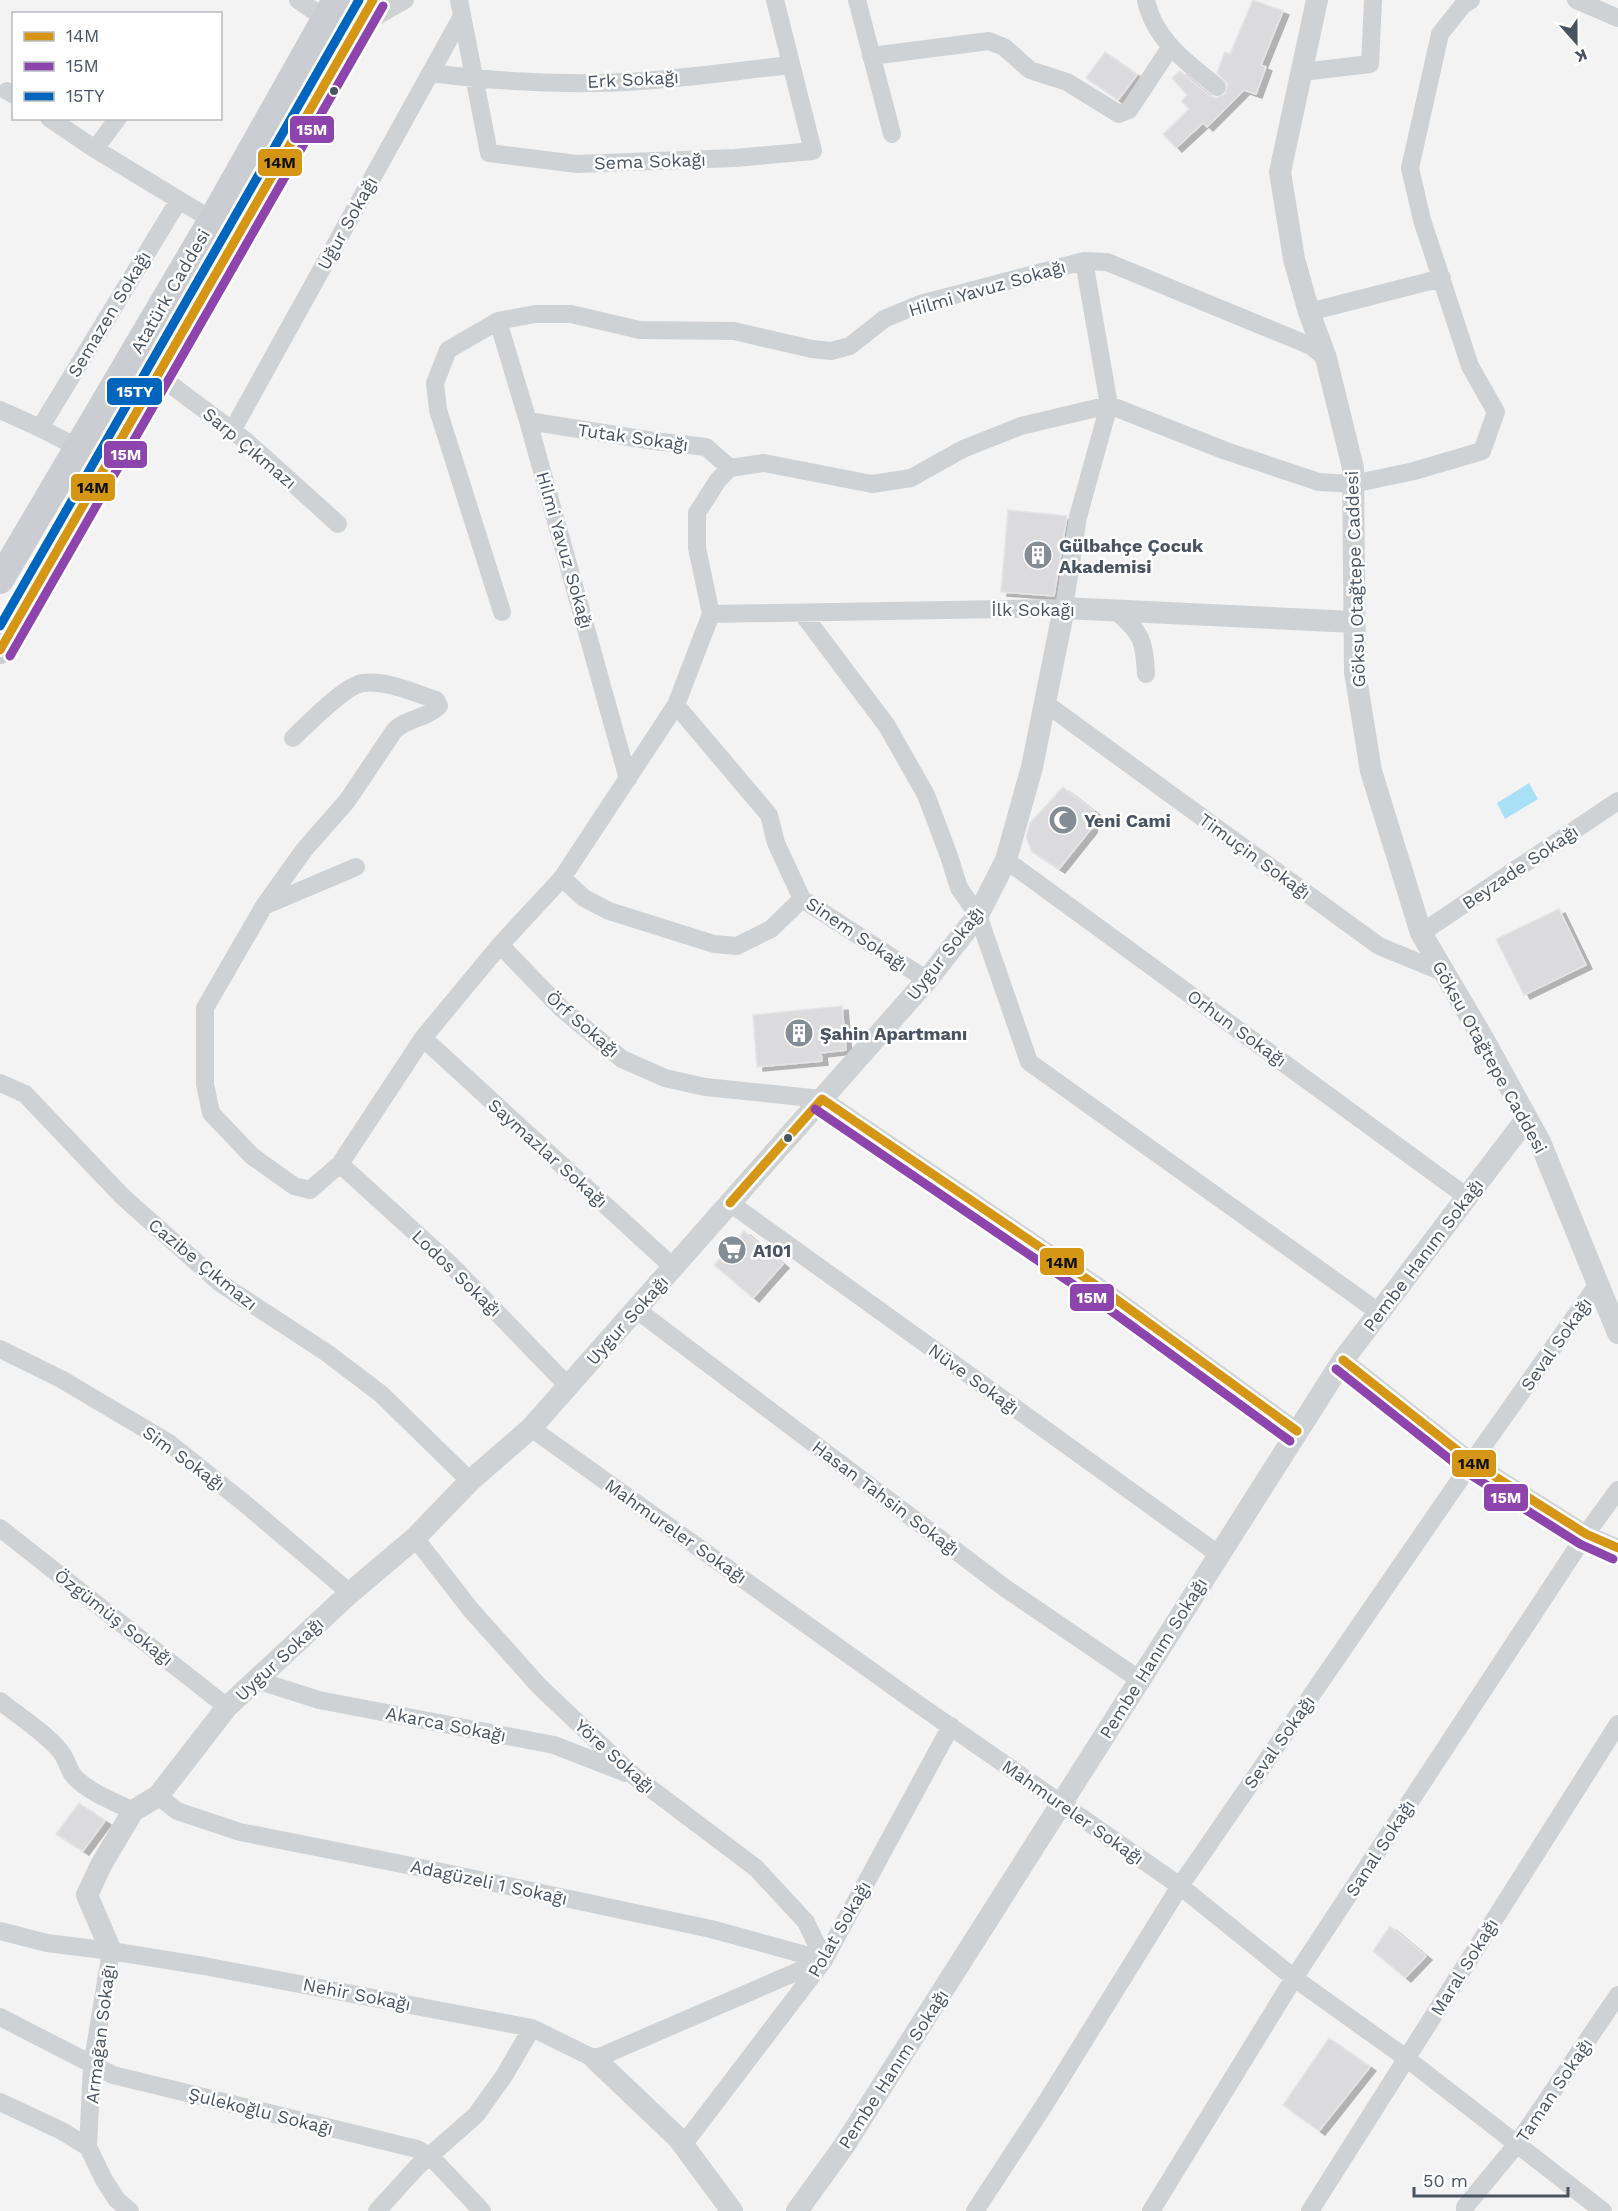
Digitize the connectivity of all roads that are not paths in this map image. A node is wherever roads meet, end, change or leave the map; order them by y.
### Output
1 (298, 0) edge
2 (373, 0) edge
3 (405, 0) edge
4 (775, 0) edge
5 (856, 0) edge
6 (1146, 0) edge
7 (1317, 0) edge
8 (1373, 0) edge
9 (1471, 0) edge
10 (1576, 0) edge
11 (461, 8) edge
12 (331, 9) edge
13 (1618, 18) edge
14 (358, 27) junction
15 (1170, 48) junction
16 (871, 56) junction
17 (791, 65) junction
18 (1302, 72) junction
19 (430, 73) junction
20 (474, 79) junction
21 (1217, 87) dead end
22 (52, 120) edge
23 (117, 120) edge
24 (892, 134) dead end
25 (95, 149) junction
26 (179, 200) junction
27 (213, 220) junction
28 (1084, 261) junction
29 (1442, 278) junction
30 (1309, 312) junction
31 (498, 321) junction
32 (1326, 358) junction
33 (158, 375) junction
34 (1109, 405) junction
35 (0, 410) edge
36 (528, 421) junction
37 (40, 428) junction
38 (232, 430) junction
39 (78, 448) junction
40 (106, 462) junction
41 (730, 468) junction
42 (1353, 484) junction
43 (338, 524) dead end
44 (0, 580) edge
45 (1064, 608) junction
46 (1116, 610) junction
47 (502, 612) dead end
48 (802, 613) junction
49 (711, 614) junction
50 (1354, 622) junction
51 (0, 650) edge
52 (1146, 674) dead end
53 (1045, 703) junction
54 (676, 705) junction
55 (293, 738) dead end
56 (628, 779) junction
57 (1618, 801) edge
58 (1006, 860) junction
59 (356, 867) dead end
60 (562, 878) junction
61 (802, 899) junction
62 (264, 906) junction
63 (978, 915) junction
64 (1421, 933) junction
65 (500, 945) junction
66 (1445, 973) junction
67 (927, 980) junction
68 (423, 1038) junction
69 (0, 1083) edge
70 (822, 1099) junction
71 (1527, 1118) junction
72 (340, 1164) junction
73 (1467, 1197) junction
74 (730, 1203) junction
75 (674, 1268) junction
76 (1598, 1284) junction
77 (637, 1310) junction
78 (1380, 1313) junction
79 (1618, 1333) edge
80 (0, 1349) edge
81 (1343, 1360) junction
82 (568, 1386) junction
83 (531, 1428) junction
84 (1297, 1431) junction
85 (1472, 1462) junction
86 (470, 1481) junction
87 (1618, 1490) edge
88 (0, 1528) edge
89 (1586, 1534) junction
90 (415, 1538) junction
91 (1618, 1548) edge
92 (1218, 1554) junction
93 (350, 1593) junction
94 (256, 1680) junction
95 (1140, 1680) junction
96 (0, 1701) edge
97 (227, 1707) junction
98 (1618, 1724) edge
99 (951, 1726) junction
100 (634, 1776) junction
101 (158, 1796) junction
102 (1062, 1804) junction
103 (133, 1810) junction
104 (1180, 1886) junction
105 (0, 1931) edge
106 (111, 1951) junction
107 (824, 1960) junction
108 (1294, 1977) junction
109 (1618, 1995) edge
110 (0, 2017) edge
111 (532, 2028) junction
112 (1406, 2058) junction
113 (595, 2059) junction
114 (92, 2066) junction
115 (0, 2102) edge
116 (1517, 2144) junction
117 (683, 2145) junction
118 (88, 2147) junction
119 (430, 2156) junction
120 (130, 2211) edge
121 (377, 2211) edge
122 (482, 2211) edge
123 (732, 2211) edge
124 (796, 2211) edge
125 (975, 2211) edge
126 (1151, 2211) edge
127 (1311, 2211) edge
128 (1465, 2211) edge
129 (1603, 2211) edge

1 - 12 street
2 - 14 main road, Atatürk Caddesi
3 - 14 street
4 - 17 street, Sema Sokağı
5 - 16 street
6 - 15 street
7 - 18 street, Göksu Otağtepe Caddesi
8 - 18 street
9 - 29 street
10 - 13 street
11 - 19 street, Uğur Sokağı
11 - 20 street, Sema Sokağı
12 - 14 street
12 - 27 main road, Atatürk Caddesi
14 - 33 main road, Atatürk Caddesi
15 - 16 street
15 - 21 street
16 - 24 street
17 - 20 street, Erk Sokağı
17 - 20 street, Sema Sokağı
18 - 30 street, Göksu Otağtepe Caddesi
19 - 20 street, Erk Sokağı
19 - 38 street, Uğur Sokağı
22 - 25 street
23 - 25 street
25 - 26 street
26 - 27 street
26 - 37 street, Semazen Sokağı
27 - 39 main road, Atatürk Caddesi
28 - 31 street, Hilmi Yavuz Sokağı
28 - 32 street, Hilmi Yavuz Sokağı
28 - 34 street
29 - 30 street
29 - 42 street
30 - 32 street, Göksu Otağtepe Caddesi
31 - 36 street, Hilmi Yavuz Sokağı
31 - 47 street, Hilmi Yavuz Sokağı
32 - 42 street, Göksu Otağtepe Caddesi
33 - 38 street, Sarp Çıkmazı
33 - 40 main road, Atatürk Caddesi
34 - 41 street
34 - 42 street
34 - 45 street
35 - 37 street
36 - 41 street, Tutak Sokağı
36 - 56 street, Hilmi Yavuz Sokağı
37 - 39 street
38 - 43 street, Sarp Çıkmazı
39 - 40 street
39 - 44 main road, Atatürk Caddesi
40 - 51 main road, Atatürk Caddesi
41 - 49 street
42 - 50 street, Göksu Otağtepe Caddesi
45 - 46 street, İlk Sokağı
45 - 48 street, İlk Sokağı
45 - 53 street, Uygur Sokağı
46 - 50 street, İlk Sokağı
46 - 52 street
48 - 49 street, İlk Sokağı
48 - 63 street
49 - 54 street
50 - 64 street, Göksu Otağtepe Caddesi
53 - 58 street, Uygur Sokağı
53 - 66 street, Timuçin Sokağı
54 - 56 street
54 - 61 street, Sinem Sokağı
55 - 62 street
56 - 60 street
57 - 64 street, Beyzade Sokağı
58 - 63 street, Uygur Sokağı
58 - 73 street, Orhun Sokağı
59 - 62 street
60 - 61 street
60 - 65 street
61 - 67 street, Sinem Sokağı
62 - 72 street
63 - 67 street, Uygur Sokağı
63 - 78 street
64 - 66 street, Göksu Otağtepe Caddesi
65 - 68 street
65 - 70 street, Örf Sokağı
66 - 71 street, Göksu Otağtepe Caddesi
67 - 70 street, Uygur Sokağı
68 - 72 street
68 - 75 street, Saymazlar Sokağı
69 - 86 street, Cazibe Çıkmazı
70 - 74 street, Uygur Sokağı
70 - 84 street
71 - 73 street, Pembe Hanım Sokağı
71 - 76 street, Göksu Otağtepe Caddesi
72 - 82 street, Lodos Sokağı
73 - 78 street, Pembe Hanım Sokağı
74 - 75 street, Uygur Sokağı
74 - 92 street, Nüve Sokağı
75 - 77 street, Uygur Sokağı
76 - 79 street, Göksu Otağtepe Caddesi
76 - 85 street, Seval Sokağı
77 - 82 street, Uygur Sokağı
77 - 95 street, Hasan Tahsin Sokağı
78 - 81 street, Pembe Hanım Sokağı
80 - 93 street, Sim Sokağı
81 - 84 street, Pembe Hanım Sokağı
81 - 85 street
82 - 83 street, Uygur Sokağı
83 - 86 street, Uygur Sokağı
83 - 99 street, Mahmureler Sokağı
84 - 92 street, Pembe Hanım Sokağı
85 - 89 street
85 - 104 street, Seval Sokağı
86 - 90 street, Uygur Sokağı
87 - 89 street, Sanal Sokağı
88 - 97 street, Özgümüş Sokağı
89 - 91 street
89 - 108 street, Sanal Sokağı
90 - 93 street, Uygur Sokağı
90 - 100 street, Yöre Sokağı
92 - 95 street, Pembe Hanım Sokağı
93 - 94 street, Uygur Sokağı
94 - 97 street, Uygur Sokağı
94 - 100 street, Akarca Sokağı
95 - 102 street, Pembe Hanım Sokağı
96 - 103 street
97 - 101 street, Uygur Sokağı
98 - 112 street, Maral Sokağı
99 - 102 street, Mahmureler Sokağı
99 - 107 street, Polat Sokağı
100 - 107 street, Yöre Sokağı
101 - 103 street, Uygur Sokağı
101 - 107 street, Adagüzeli 1 Sokaḡı
102 - 104 street, Mahmureler Sokağı
102 - 124 street, Pembe Hanım Sokağı
103 - 106 street, Uygur Sokağı
104 - 108 street, Mahmureler Sokağı
104 - 125 street, Seval Sokağı
105 - 106 street, Nehir Sokağı
106 - 111 street, Nehir Sokağı
106 - 114 street, Armaḡan Sokaḡı
107 - 113 street
107 - 117 street, Polat Sokağı
108 - 112 street, Mahmureler Sokağı
108 - 126 street, Sanal Sokağı
109 - 116 street, Taman Sokağı
110 - 114 street, Şulekoğlu Sokaḡı
111 - 113 street, Nehir Sokağı
111 - 119 street
112 - 116 street, Mahmureler Sokağı
112 - 127 street, Maral Sokağı
113 - 117 street
114 - 118 street, Armaḡan Sokaḡı
114 - 119 street, Şulekoğlu Sokaḡı
115 - 118 street
116 - 128 street, Taman Sokağı
116 - 129 street, Mahmureler Sokağı
117 - 123 street
118 - 120 street, Armaḡan Sokaḡı
119 - 121 street
119 - 122 street

